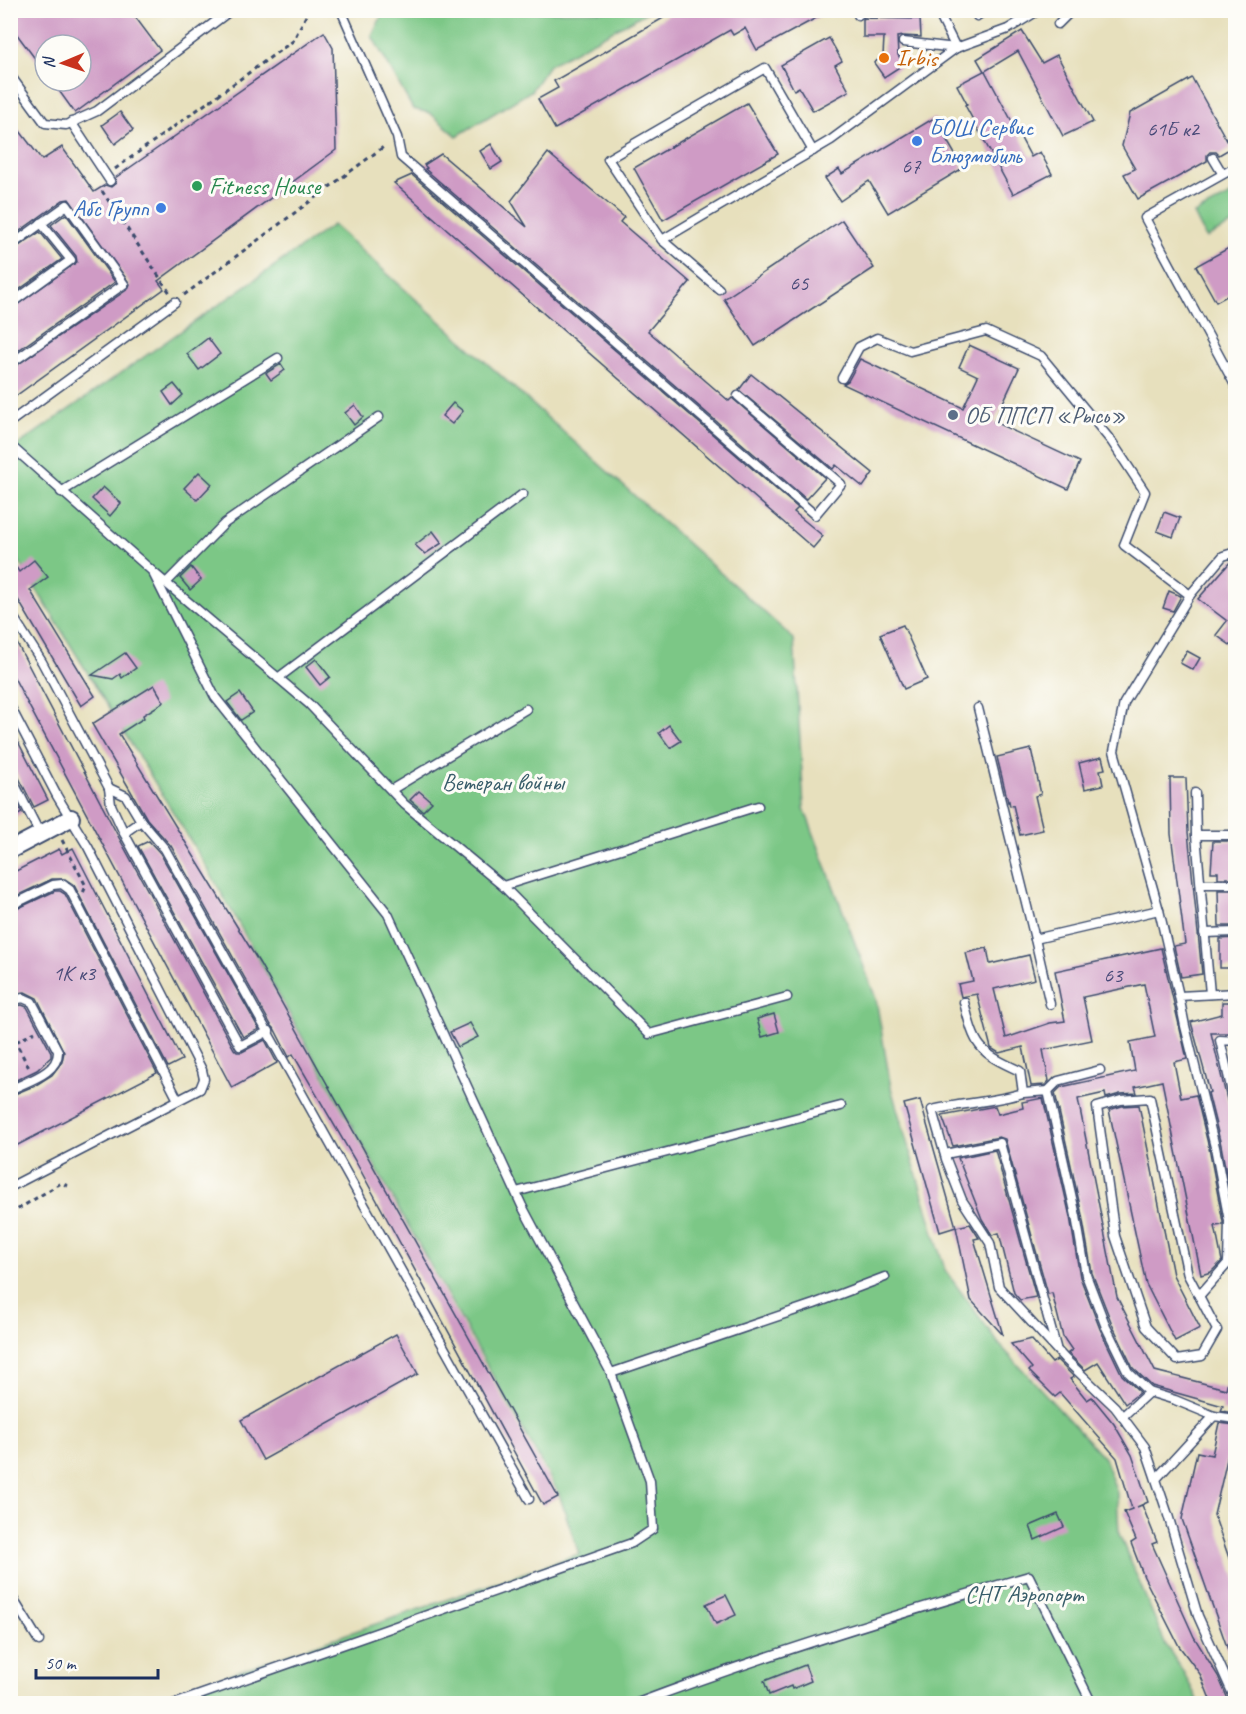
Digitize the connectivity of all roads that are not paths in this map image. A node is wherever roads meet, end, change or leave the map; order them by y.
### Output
1 (231, 10) edge
2 (341, 10) edge
3 (937, 10) edge
4 (974, 10) edge
5 (986, 10) edge
6 (1039, 10) edge
7 (1072, 10) edge
8 (1058, 24) dead end
9 (903, 42) dead end
10 (956, 48) junction
11 (10, 75) edge
12 (71, 122) junction
13 (813, 151) junction
14 (1213, 158) dead end
15 (1236, 167) edge
16 (1222, 173) junction
17 (109, 178) road end
18 (41, 223) junction
19 (662, 240) junction
20 (10, 246) edge
21 (719, 289) dead end
22 (175, 302) road end
23 (10, 304) edge
24 (278, 358) dead end
25 (10, 364) edge
26 (843, 378) dead end
27 (1236, 387) edge
28 (738, 396) dead end
29 (379, 417) dead end
30 (10, 422) edge
31 (10, 445) edge
32 (61, 492) junction
33 (523, 494) dead end
34 (1236, 552) edge
35 (152, 571) junction
36 (166, 583) junction
37 (1190, 596) junction
38 (10, 612) edge
39 (278, 678) junction
40 (10, 706) edge
41 (978, 708) dead end
42 (526, 709) dead end
43 (10, 776) edge
44 (109, 788) junction
45 (391, 790) junction
46 (1195, 793) dead end
47 (758, 806) dead end
48 (71, 818) junction
49 (141, 821) junction
50 (124, 833) junction
51 (40, 834) junction
52 (1196, 835) junction
53 (1236, 835) edge
54 (10, 850) edge
55 (1201, 884) junction
56 (1236, 884) edge
57 (503, 886) junction
58 (10, 906) edge
59 (1159, 910) junction
60 (1236, 932) edge
61 (1204, 933) junction
62 (1035, 939) junction
63 (1236, 993) edge
64 (1210, 994) junction
65 (1179, 996) junction
66 (787, 997) dead end
67 (10, 1001) edge
68 (964, 1002) dead end
69 (1050, 1004) dead end
70 (269, 1031) junction
71 (1236, 1041) edge
72 (1100, 1070) dead end
73 (10, 1090) edge
74 (1048, 1090) junction
75 (1023, 1093) junction
76 (178, 1100) junction
77 (841, 1106) dead end
78 (1236, 1109) edge
79 (945, 1154) junction
80 (10, 1187) edge
81 (516, 1192) junction
82 (1232, 1221) edge
83 (1232, 1264) edge
84 (885, 1276) dead end
85 (1199, 1296) junction
86 (1057, 1350) junction
87 (611, 1373) junction
88 (1149, 1392) junction
89 (1214, 1416) junction
90 (1122, 1417) junction
91 (1236, 1419) edge
92 (1156, 1479) junction
93 (529, 1498) dead end
94 (1236, 1528) edge
95 (1236, 1546) edge
96 (10, 1594) edge
97 (39, 1641) dead end
98 (1236, 1701) edge
99 (174, 1704) edge
100 (635, 1704) edge
101 (1092, 1704) edge

1 - 12 lane
2 - 28 lane
3 - 10 lane
4 - 5 lane
6 - 10 lane
7 - 8 lane
9 - 10 lane
10 - 13 lane
11 - 12 lane
12 - 17 lane
13 - 19 lane
13 - 19 lane
14 - 16 lane
15 - 16 lane
16 - 27 lane
18 - 20 lane
18 - 23 lane
18 - 25 lane
19 - 21 lane
22 - 30 lane
24 - 32 lane
26 - 37 lane
29 - 36 lane
31 - 32 lane
32 - 35 lane
33 - 39 lane
34 - 37 lane
35 - 36 lane
35 - 81 lane
36 - 39 lane
37 - 59 lane
38 - 44 lane
39 - 45 lane
40 - 48 lane
41 - 62 lane
42 - 45 lane
43 - 51 lane
44 - 49 lane
44 - 50 lane
45 - 57 lane
46 - 52 lane
47 - 57 lane
48 - 51 street
48 - 76 lane
49 - 50 lane
49 - 70 lane
50 - 70 lane
51 - 54 street
52 - 53 lane
52 - 55 lane
55 - 56 lane
55 - 61 lane
57 - 66 lane
58 - 76 lane
59 - 62 lane
59 - 65 lane
60 - 61 lane
61 - 64 lane
62 - 69 lane
63 - 64 lane
64 - 65 lane
65 - 82 lane
67 - 73 lane
68 - 75 lane
70 - 93 lane
71 - 78 lane
72 - 74 lane
74 - 75 lane
74 - 88 lane
75 - 79 lane
76 - 80 lane
77 - 81 lane
79 - 86 lane
79 - 86 lane
81 - 87 lane
82 - 83 lane
83 - 85 lane
84 - 87 lane
85 - 85 lane
86 - 90 lane
87 - 99 lane
88 - 89 lane
88 - 90 lane
89 - 91 lane
89 - 92 lane
90 - 92 lane
92 - 98 lane
94 - 95 lane
96 - 97 lane
100 - 101 lane

